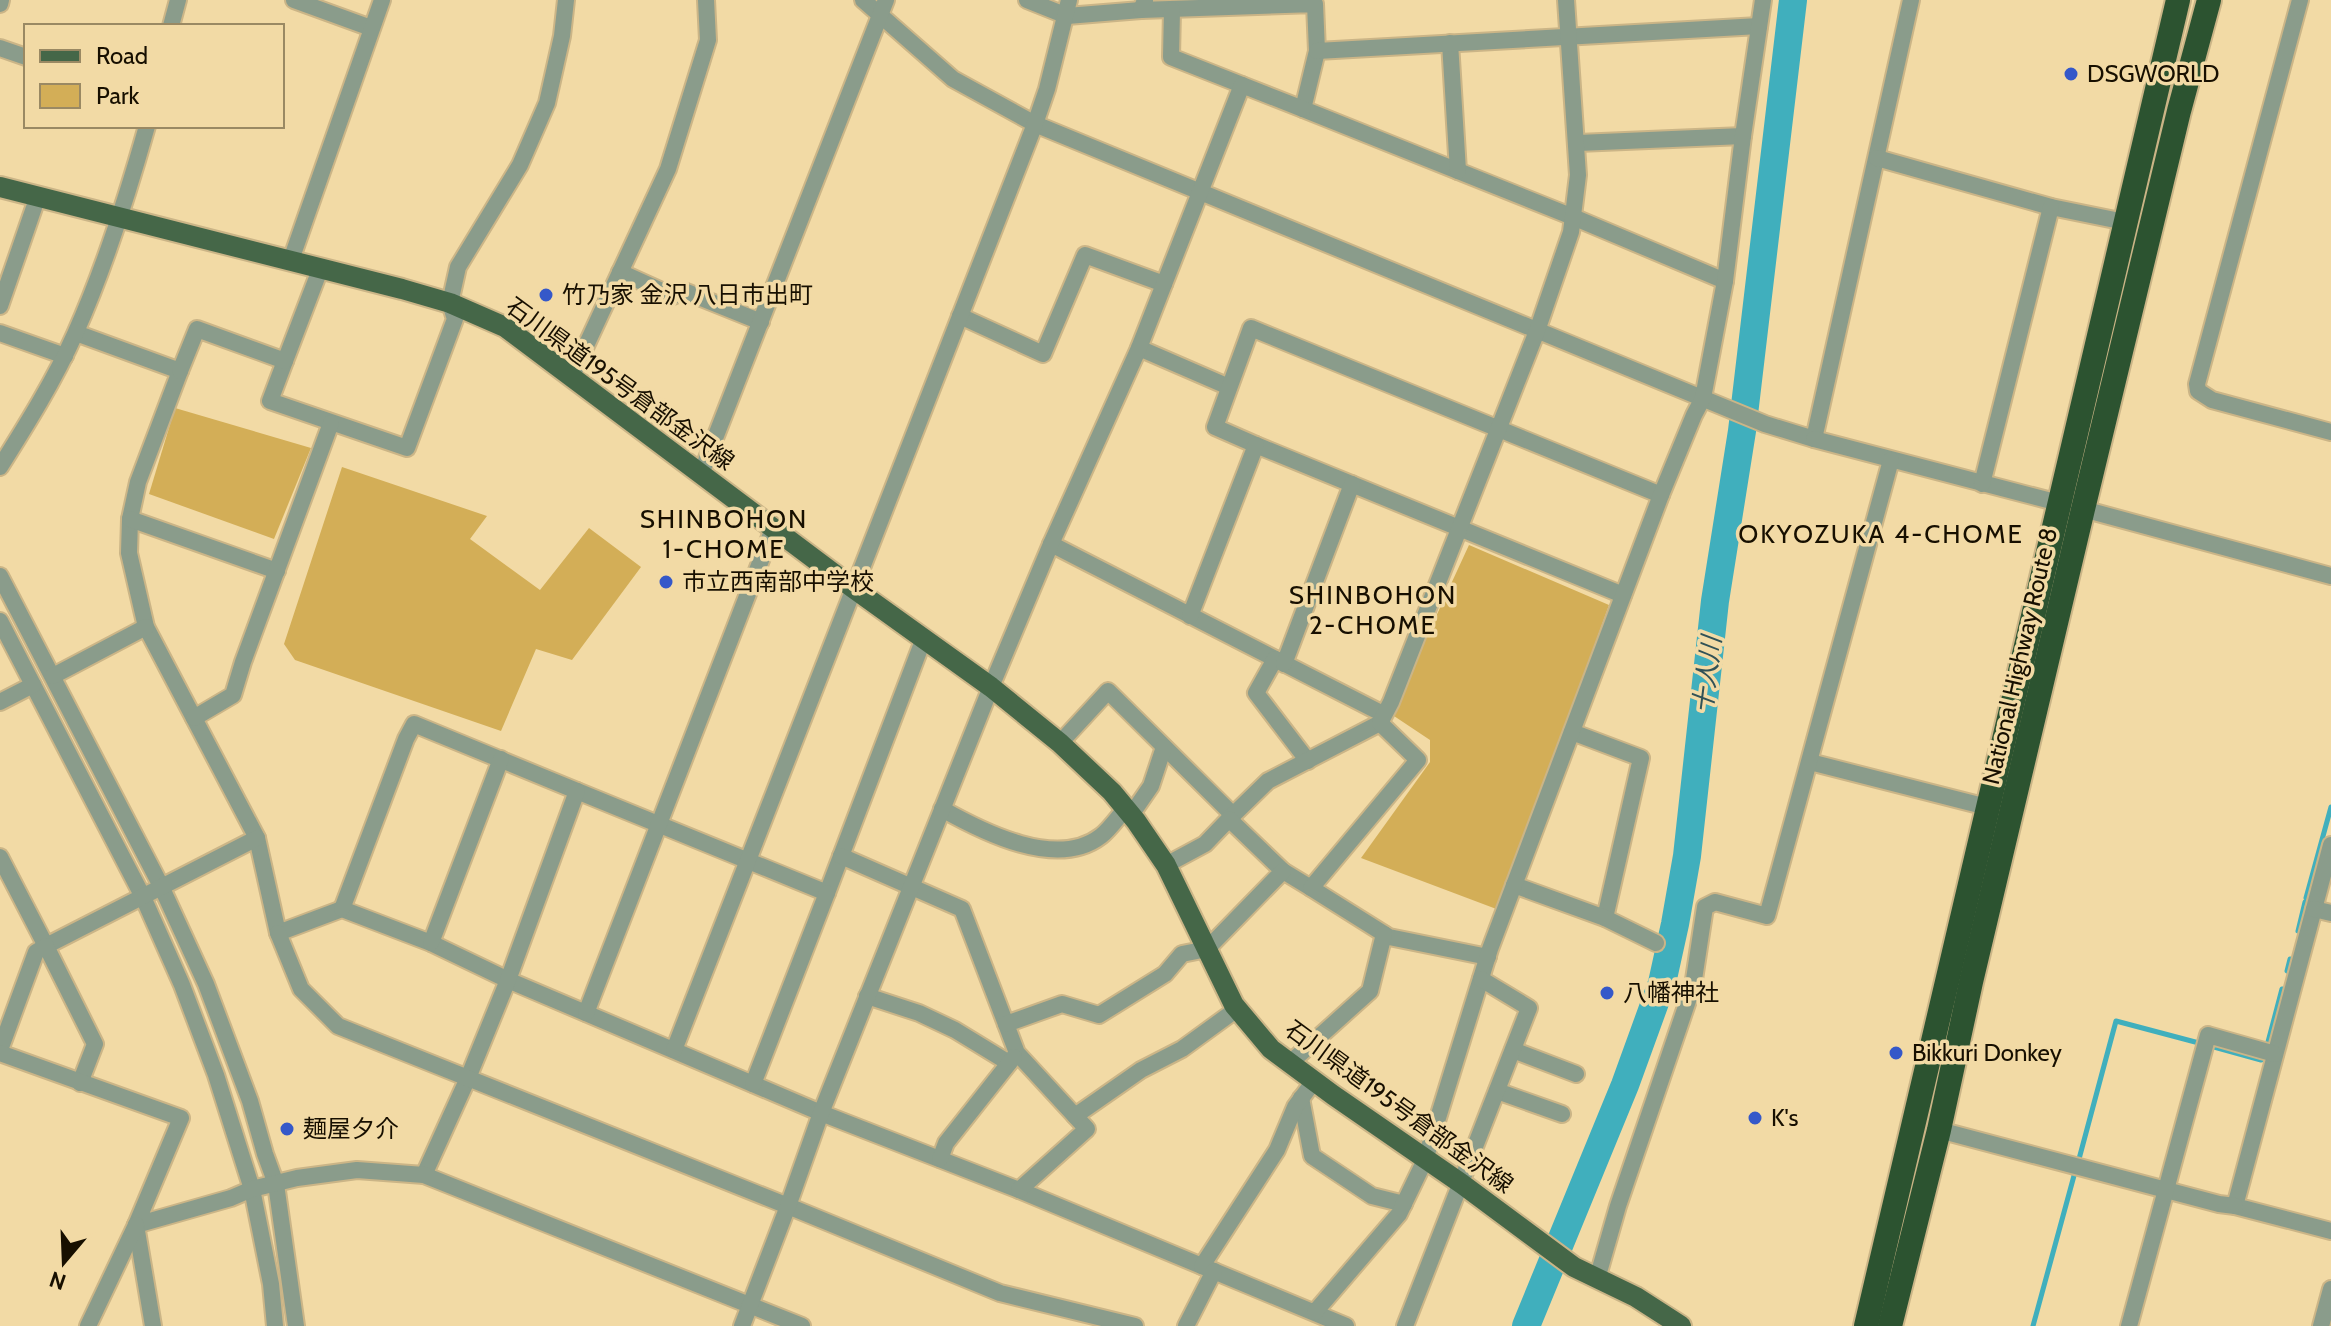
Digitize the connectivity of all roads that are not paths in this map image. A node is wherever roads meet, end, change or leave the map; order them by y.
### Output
1 (178, 0) edge
2 (294, 0) edge
3 (382, 0) edge
4 (566, 0) edge
5 (706, 0) edge
6 (863, 0) edge
7 (1027, 0) edge
8 (1566, 0) edge
9 (1763, 0) edge
10 (1911, 0) edge
11 (2178, 0) edge
12 (2209, 0) edge
13 (2300, 0) edge
14 (1315, 2) edge
15 (1143, 5) edge
16 (883, 8) edge
17 (1068, 8) edge
18 (1172, 10) junction
19 (172, 24) edge
20 (1759, 26) junction
21 (371, 28) junction
22 (1568, 36) junction
23 (1450, 43) junction
24 (0, 48) edge
25 (1317, 51) junction
26 (24, 56) edge
27 (1242, 85) junction
28 (1303, 109) junction
29 (1035, 124) junction
30 (146, 128) edge
31 (1743, 136) junction
32 (1578, 143) junction
33 (1877, 158) junction
34 (1458, 171) junction
35 (0, 187) edge
36 (1200, 192) junction
37 (38, 196) junction
38 (2051, 207) junction
39 (1573, 217) junction
40 (120, 218) junction
41 (2125, 222) junction
42 (291, 260) junction
43 (321, 267) junction
44 (620, 272) junction
45 (1725, 281) junction
46 (1164, 284) junction
47 (450, 303) junction
48 (0, 306) edge
49 (960, 316) junction
50 (761, 322) junction
51 (1537, 331) junction
52 (0, 333) edge
53 (76, 333) junction
54 (1139, 348) junction
55 (65, 356) junction
56 (285, 361) junction
57 (180, 371) junction
58 (571, 378) junction
59 (1229, 387) junction
60 (1703, 398) junction
61 (331, 423) junction
62 (1497, 428) junction
63 (2331, 432) edge
64 (1814, 439) junction
65 (1256, 445) junction
66 (1891, 460) junction
67 (0, 467) edge
68 (701, 474) junction
69 (1352, 484) junction
70 (1982, 484) junction
71 (1661, 495) junction
72 (2071, 506) junction
73 (130, 519) junction
74 (1460, 528) junction
75 (773, 529) junction
76 (1051, 544) junction
77 (277, 571) junction
78 (0, 576) edge
79 (2331, 576) edge
80 (853, 588) junction
81 (1623, 595) junction
82 (1190, 616) junction
83 (0, 621) edge
84 (146, 627) junction
85 (924, 638) junction
86 (1280, 662) junction
87 (53, 676) junction
88 (33, 685) junction
89 (991, 687) junction
90 (0, 702) edge
91 (194, 718) junction
92 (1382, 719) junction
93 (1572, 732) junction
94 (1060, 743) junction
95 (1164, 747) junction
96 (501, 759) junction
97 (1308, 761) junction
98 (1810, 762) junction
99 (577, 791) junction
100 (1987, 807) junction
101 (942, 809) junction
102 (1128, 812) junction
103 (1231, 817) junction
104 (658, 824) junction
105 (257, 838) junction
106 (2331, 845) edge
107 (841, 856) junction
108 (0, 857) edge
109 (747, 860) junction
110 (1166, 865) junction
111 (1283, 871) junction
112 (1514, 885) junction
113 (161, 886) junction
114 (912, 886) junction
115 (1311, 888) junction
116 (827, 893) junction
117 (143, 897) junction
118 (342, 909) junction
119 (2323, 911) edge
120 (1605, 918) junction
121 (278, 933) junction
122 (1384, 934) junction
123 (431, 943) junction
124 (1656, 943) dead end
125 (46, 946) junction
126 (1207, 949) junction
127 (1488, 957) junction
128 (1481, 979) junction
129 (508, 980) junction
130 (867, 996) junction
131 (1237, 1009) junction
132 (586, 1013) junction
133 (1006, 1024) junction
134 (674, 1050) junction
135 (1513, 1050) junction
136 (0, 1052) edge
137 (2275, 1054) junction
138 (1013, 1058) junction
139 (1290, 1063) junction
140 (1576, 1074) dead end
141 (468, 1078) junction
142 (1314, 1081) junction
143 (80, 1083) junction
144 (753, 1084) junction
145 (1497, 1091) junction
146 (1301, 1098) junction
147 (821, 1113) junction
148 (1562, 1114) dead end
149 (1075, 1116) junction
150 (1939, 1130) junction
151 (940, 1159) junction
152 (1425, 1160) junction
153 (424, 1175) junction
154 (276, 1184) junction
155 (1462, 1184) junction
156 (252, 1189) junction
157 (1019, 1190) junction
158 (2167, 1190) junction
159 (1404, 1204) junction
160 (788, 1206) junction
161 (2235, 1206) junction
162 (136, 1225) junction
163 (2331, 1231) edge
164 (1208, 1268) junction
165 (1597, 1279) junction
166 (2331, 1289) edge
167 (750, 1305) junction
168 (1315, 1312) junction
169 (1674, 1324) edge
170 (88, 1326) edge
171 (153, 1326) edge
172 (275, 1326) edge
173 (296, 1326) edge
174 (742, 1326) edge
175 (802, 1326) edge
176 (1135, 1326) edge
177 (1186, 1326) edge
178 (1346, 1326) edge
179 (1405, 1326) edge
180 (1866, 1326) edge
181 (1890, 1326) edge
182 (2129, 1326) edge
183 (2321, 1326) edge

1 - 19 street
2 - 21 street
3 - 21 street
4 - 47 street
5 - 44 street
6 - 16 street
7 - 17 street
8 - 22 street
9 - 20 street
10 - 33 street
11 - 41 highway, National Highway Route 8
12 - 72 highway, National Highway Route 8
13 - 63 street
14 - 18 street
14 - 25 street
15 - 17 street
15 - 18 street
16 - 29 street
16 - 50 street
17 - 29 street
18 - 27 street
20 - 22 street
20 - 31 street
21 - 42 street
22 - 23 street
22 - 32 street
23 - 25 street
23 - 34 street
24 - 26 street
25 - 28 street
27 - 28 street
27 - 36 street
28 - 34 street
29 - 36 street
29 - 49 street
30 - 40 street
31 - 32 street
31 - 45 street
32 - 39 street
33 - 38 street
33 - 64 street
34 - 39 street
35 - 37 main road, 石川県道195号倉部金沢線
36 - 46 street
36 - 51 street
37 - 40 main road, 石川県道195号倉部金沢線
37 - 48 street
38 - 41 street
38 - 70 street
39 - 45 street
39 - 51 street
40 - 42 main road, 石川県道195号倉部金沢線
40 - 53 street
41 - 72 highway, National Highway Route 8
42 - 43 main road, 石川県道195号倉部金沢線
43 - 47 main road, 石川県道195号倉部金沢線
43 - 56 street
44 - 50 street
44 - 58 street
45 - 60 street
46 - 49 street
46 - 54 street
47 - 58 main road, 石川県道195号倉部金沢線
47 - 61 street
49 - 80 street
50 - 68 street
51 - 60 street
51 - 62 street
52 - 55 street
53 - 55 street
53 - 57 street
54 - 59 street
54 - 76 street
55 - 67 street
56 - 57 street
56 - 61 street
57 - 73 street
58 - 68 main road, 石川県道195号倉部金沢線
59 - 62 street
59 - 65 street
60 - 64 street
60 - 71 street
61 - 77 street
62 - 71 street
62 - 74 street
64 - 66 street
65 - 69 street
65 - 82 street
66 - 70 street
66 - 98 street
68 - 75 main road, 石川県道195号倉部金沢線
69 - 74 street
69 - 86 street
70 - 72 street
71 - 81 street
72 - 79 street
72 - 100 highway, National Highway Route 8
72 - 150 highway, National Highway Route 8
73 - 77 street
73 - 84 street
74 - 81 street
74 - 92 street
75 - 80 main road, 石川県道195号倉部金沢線
75 - 104 street
76 - 82 street
76 - 89 street
77 - 91 street
78 - 87 street
80 - 85 main road, 石川県道195号倉部金沢線
80 - 109 street
81 - 93 street
82 - 86 street
83 - 88 street
84 - 87 street
84 - 91 street
85 - 89 main road, 石川県道195号倉部金沢線
85 - 107 street
86 - 92 street
86 - 97 street
87 - 113 street
88 - 90 street
88 - 117 street
89 - 94 main road, 石川県道195号倉部金沢線
89 - 101 street
91 - 105 street
92 - 97 street
92 - 115 street
93 - 112 street
93 - 120 street
94 - 95 street
94 - 102 main road, 石川県道195号倉部金沢線
95 - 102 street
95 - 103 street
96 - 99 street
96 - 118 street
96 - 123 street
97 - 103 street
98 - 100 street
98 - 165 street
99 - 104 street
99 - 129 street
100 - 180 highway, National Highway Route 8
101 - 102 street
101 - 114 street
102 - 110 main road, 石川県道195号倉部金沢線
103 - 110 street
103 - 111 street
104 - 109 street
104 - 132 street
105 - 113 street
105 - 121 street
106 - 119 street
107 - 114 street
107 - 116 street
108 - 125 street
109 - 116 street
109 - 134 street
110 - 126 main road, 石川県道195号倉部金沢線
111 - 115 street
111 - 126 street
112 - 120 street
112 - 127 street
113 - 117 street
113 - 154 street
114 - 130 street
114 - 133 street
115 - 122 street
116 - 144 street
117 - 125 street
117 - 156 street
118 - 121 street
118 - 123 street
119 - 137 street
120 - 124 street
121 - 141 street
122 - 127 street
122 - 139 street
123 - 129 street
125 - 136 street
125 - 143 street
126 - 131 main road, 石川県道195号倉部金沢線
126 - 133 street
127 - 128 street
128 - 135 street
128 - 152 street
129 - 132 street
129 - 141 street
130 - 138 street
130 - 147 street
131 - 139 main road, 石川県道195号倉部金沢線
131 - 149 street
132 - 134 street
133 - 138 street
134 - 144 street
135 - 140 street
135 - 145 street
136 - 143 street
137 - 158 street
137 - 161 street
138 - 149 street
138 - 151 street
139 - 142 main road, 石川県道195号倉部金沢線
141 - 153 street
141 - 160 street
142 - 146 street
142 - 152 main road, 石川県道195号倉部金沢線
143 - 162 street
144 - 147 street
145 - 148 street
145 - 155 street
146 - 159 street
146 - 164 street
147 - 151 street
147 - 160 street
149 - 157 street
150 - 158 street
150 - 181 highway, National Highway Route 8
151 - 157 street
152 - 155 main road, 石川県道195号倉部金沢線
152 - 159 street
153 - 154 street
153 - 167 street
154 - 156 street
154 - 173 street
155 - 165 main road, 石川県道195号倉部金沢線
155 - 179 street
156 - 162 street
156 - 172 street
157 - 164 street
158 - 161 street
158 - 182 street
159 - 168 street
160 - 167 street
160 - 176 street
161 - 163 street
162 - 170 street
162 - 171 street
164 - 168 street
164 - 177 street
165 - 169 main road
166 - 183 street
167 - 174 street
167 - 175 street
168 - 178 street

